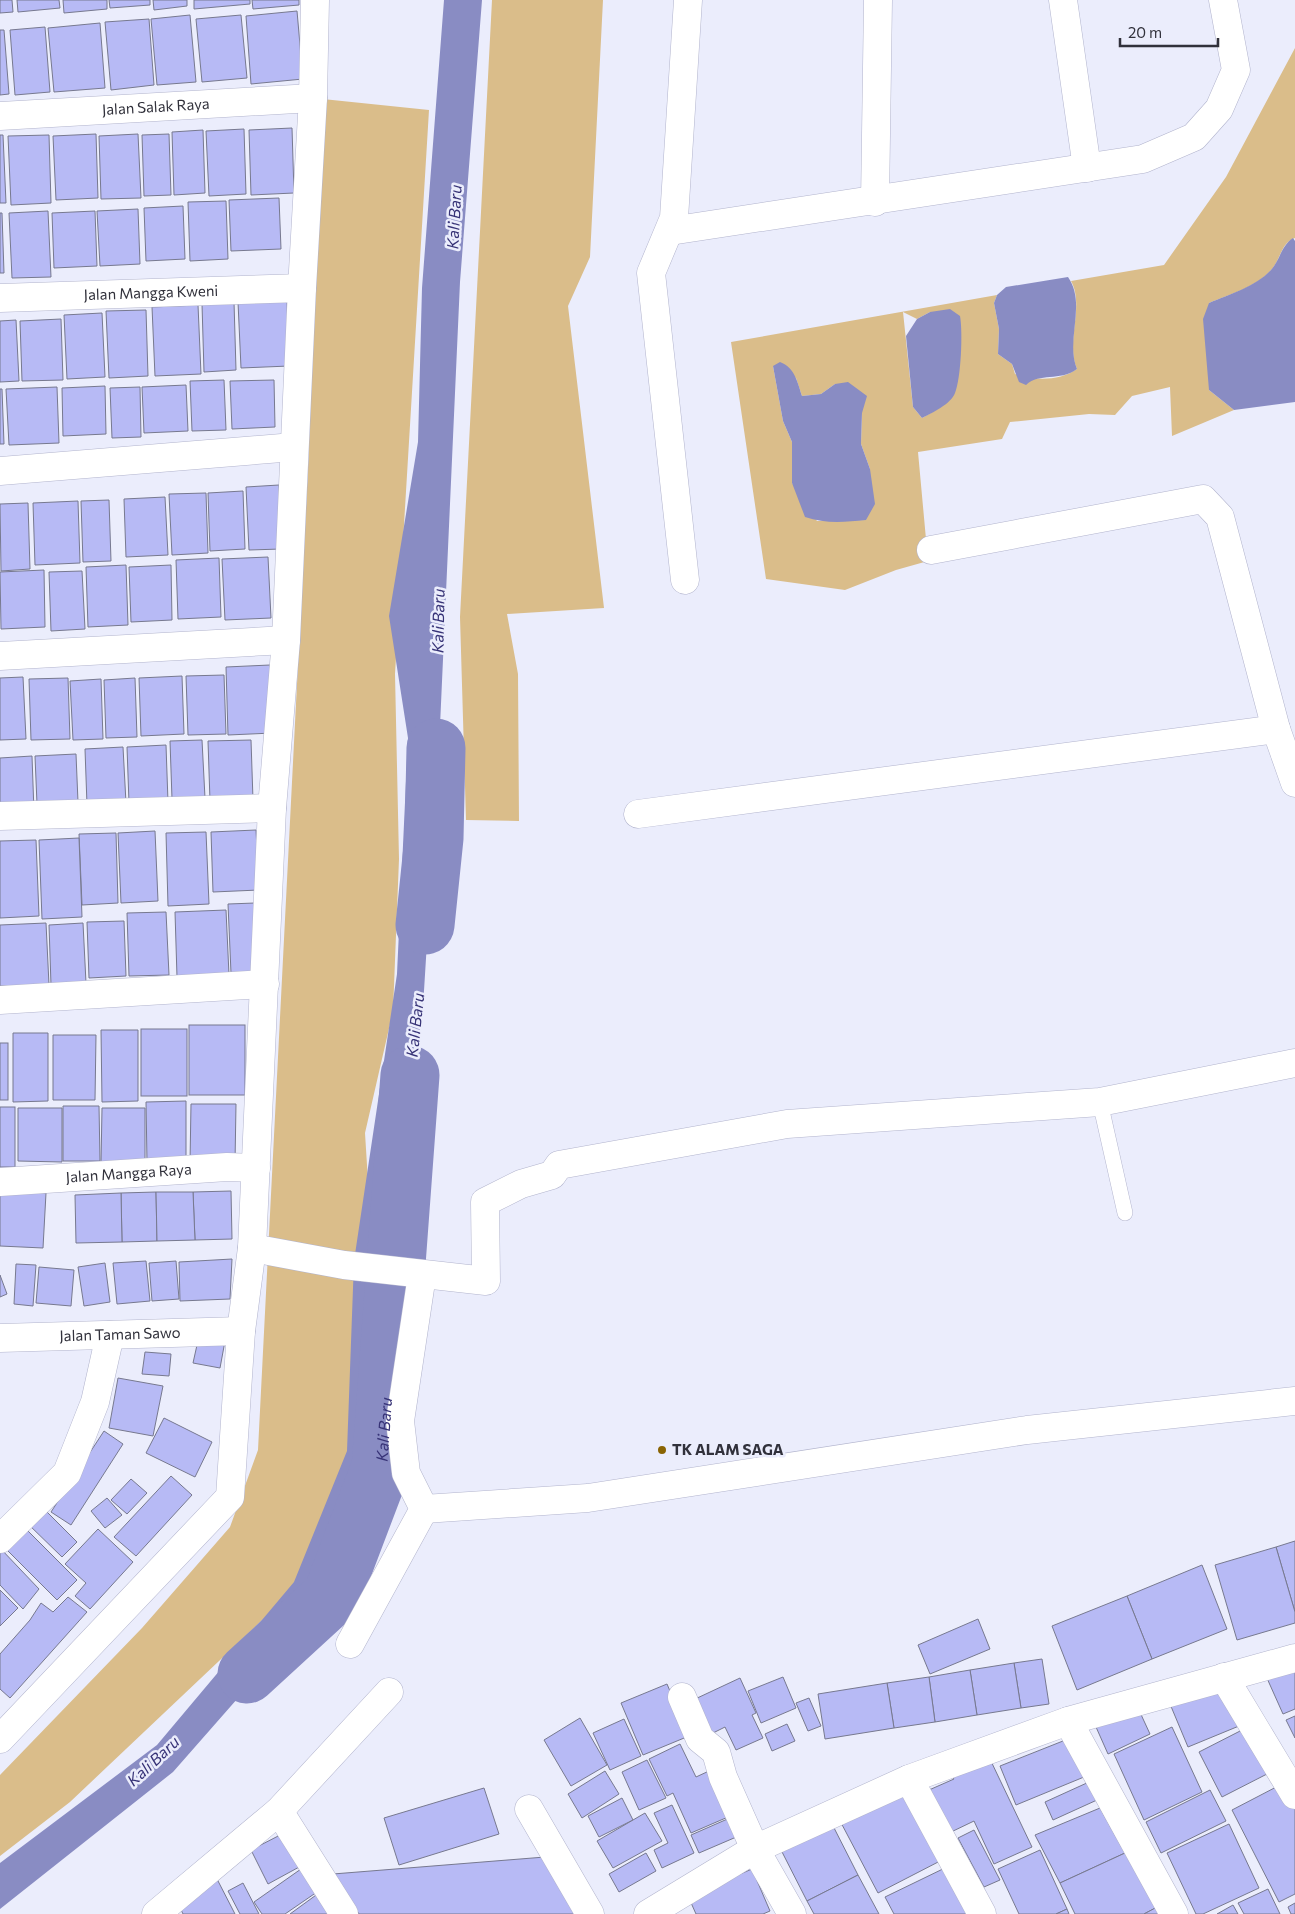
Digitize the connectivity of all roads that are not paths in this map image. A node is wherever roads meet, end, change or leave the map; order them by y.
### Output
1 (315, 0) edge
2 (688, 0) edge
3 (878, 0) edge
4 (1063, 0) edge
5 (1223, 0) edge
6 (313, 98) junction
7 (0, 116) edge
8 (1087, 168) junction
9 (875, 202) junction
10 (670, 231) junction
11 (302, 288) junction
12 (0, 298) edge
13 (294, 447) junction
14 (0, 471) edge
15 (931, 550) dead end
16 (685, 580) dead end
17 (286, 640) junction
18 (0, 656) edge
19 (1276, 729) junction
20 (1295, 783) edge
21 (272, 808) junction
22 (638, 814) dead end
23 (0, 816) edge
24 (265, 984) junction
25 (0, 1000) edge
26 (1295, 1063) edge
27 (1100, 1102) junction
28 (256, 1168) junction
29 (0, 1182) edge
30 (1125, 1213) dead end
31 (252, 1248) junction
32 (422, 1275) junction
33 (241, 1331) junction
34 (110, 1336) junction
35 (0, 1338) edge
36 (1295, 1402) edge
37 (424, 1509) junction
38 (0, 1539) edge
39 (350, 1644) dead end
40 (1295, 1658) edge
41 (1224, 1677) junction
42 (389, 1692) dead end
43 (682, 1696) dead end
44 (1068, 1721) junction
45 (0, 1739) edge
46 (910, 1779) junction
47 (1295, 1795) edge
48 (529, 1809) dead end
49 (279, 1811) junction
50 (756, 1849) junction
51 (156, 1914) edge
52 (344, 1914) edge
53 (590, 1914) edge
54 (648, 1914) edge
55 (792, 1914) edge
56 (982, 1914) edge
57 (1174, 1914) edge

1 - 6 street
2 - 10 street
3 - 9 street
4 - 8 street
5 - 8 street
6 - 7 street, Jalan Salak Raya
6 - 11 street
8 - 9 street
9 - 10 street
10 - 16 street
11 - 12 street, Jalan Mangga Kweni
11 - 13 street
13 - 14 street
13 - 17 street
15 - 19 street
17 - 18 street
17 - 21 street
19 - 20 street
19 - 22 street
21 - 23 street
21 - 24 street
24 - 25 street
24 - 28 street
26 - 27 street
27 - 30 lane
27 - 32 street
28 - 29 street, Jalan Mangga Raya
28 - 31 street
31 - 32 street
31 - 33 street
32 - 37 street
33 - 34 street, Jalan Taman Sawo
33 - 45 street
34 - 35 street, Jalan Taman Sawo
34 - 38 street
36 - 37 street
37 - 39 street
40 - 41 street
41 - 44 street
41 - 47 street
42 - 49 street
43 - 50 street
44 - 46 street
44 - 57 street
46 - 50 street
46 - 56 street
48 - 53 street
49 - 51 street
49 - 52 street
50 - 54 street
50 - 55 street

